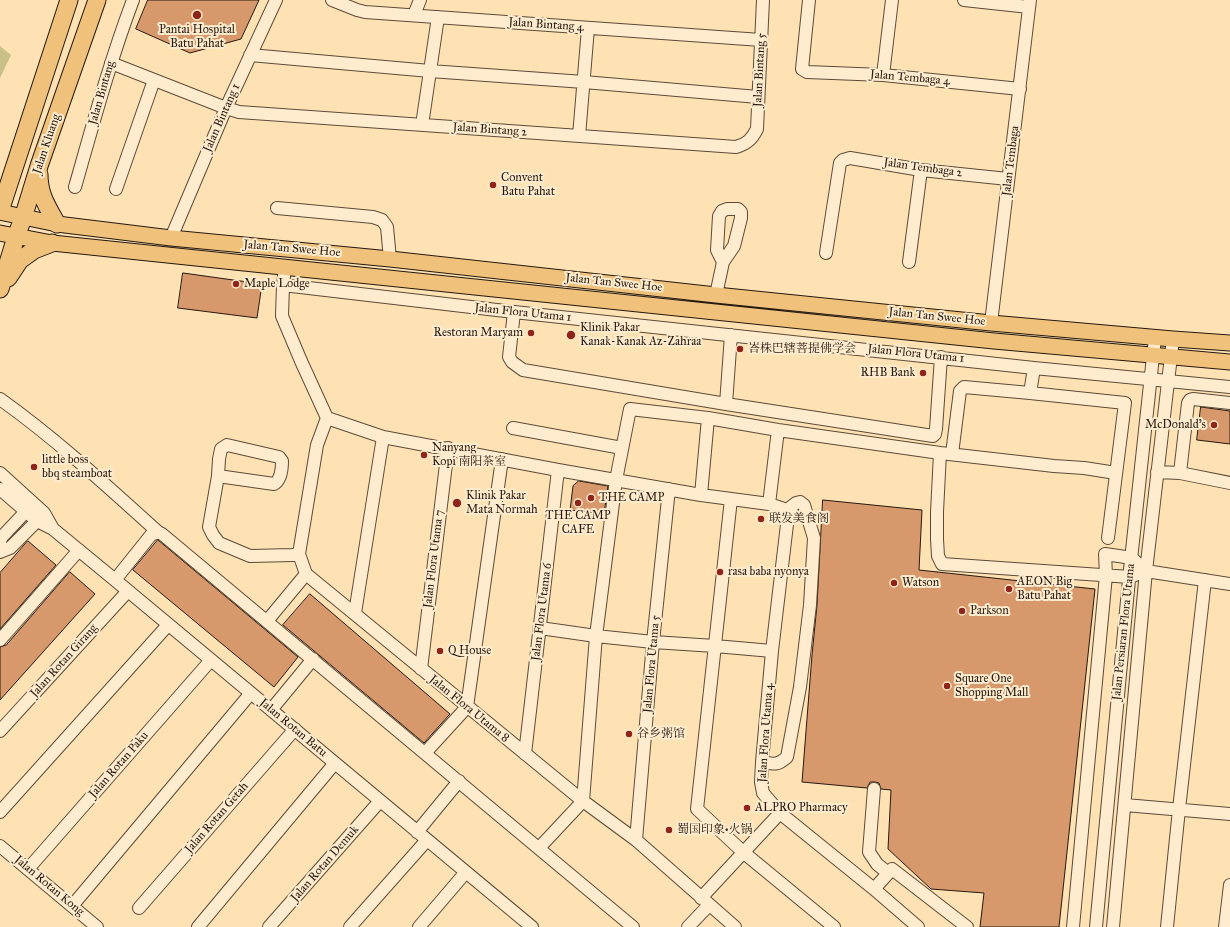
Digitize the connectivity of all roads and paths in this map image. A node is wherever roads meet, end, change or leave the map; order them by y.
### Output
1 (69, 0) edge
2 (98, 0) edge
3 (133, 0) edge
4 (276, 0) edge
5 (332, 0) edge
6 (420, 0) edge
7 (763, 0) edge
8 (809, 0) edge
9 (892, 0) edge
10 (964, 0) edge
11 (1029, 3) edge
12 (359, 5) edge
13 (414, 15) junction
14 (438, 17) junction
15 (588, 28) junction
16 (761, 40) junction
17 (250, 55) junction
18 (110, 63) junction
19 (430, 71) junction
20 (883, 75) junction
21 (154, 80) junction
22 (584, 82) junction
23 (1020, 89) junction
24 (758, 97) junction
25 (226, 108) junction
26 (422, 125) junction
27 (579, 136) junction
28 (752, 138) joint
29 (39, 166) junction
30 (921, 170) junction
31 (1008, 178) junction
32 (75, 187) dead end
33 (116, 189) dead end
34 (276, 208) dead end
35 (0, 212) edge
36 (24, 218) junction
37 (57, 224) junction
38 (8, 234) edge
39 (171, 238) junction
40 (52, 243) junction
41 (826, 253) dead end
42 (390, 259) junction
43 (723, 262) dead end
44 (909, 262) dead end
45 (286, 267) junction
46 (283, 286) junction
47 (0, 290) edge
48 (716, 294) junction
49 (514, 312) junction
50 (991, 323) junction
51 (731, 335) junction
52 (1155, 338) junction
53 (1173, 339) junction
54 (1230, 343) edge
55 (1153, 355) junction
56 (941, 357) junction
57 (1172, 357) junction
58 (1230, 362) edge
59 (1034, 368) junction
60 (1150, 379) junction
61 (1169, 381) junction
62 (1230, 387) edge
63 (1030, 393) junction
64 (0, 399) edge
65 (1230, 403) edge
66 (726, 404) junction
67 (327, 418) junction
68 (708, 418) junction
69 (512, 428) dead end
70 (778, 430) junction
71 (383, 437) junction
72 (448, 448) junction
73 (622, 448) junction
74 (952, 454) junction
75 (502, 459) junction
76 (558, 470) junction
77 (1157, 472) junction
78 (0, 473) edge
79 (1116, 473) junction
80 (1180, 473) junction
81 (218, 476) junction
82 (616, 480) junction
83 (1230, 483) edge
84 (0, 489) edge
85 (669, 489) junction
86 (701, 495) junction
87 (731, 499) junction
88 (769, 504) junction
89 (30, 507) junction
90 (788, 513) junction
91 (41, 517) junction
92 (158, 532) junction
93 (1108, 538) dead end
94 (0, 543) edge
95 (79, 550) junction
96 (0, 552) edge
97 (299, 554) junction
98 (1132, 558) junction
99 (1146, 571) junction
100 (306, 574) junction
101 (1106, 575) junction
102 (1130, 578) junction
103 (115, 580) junction
104 (1205, 580) junction
105 (1230, 584) edge
106 (128, 591) junction
107 (355, 614) junction
108 (267, 621) junction
109 (168, 625) junction
110 (540, 628) junction
111 (596, 636) junction
112 (0, 640) edge
113 (653, 642) junction
114 (715, 646) junction
115 (772, 651) junction
116 (313, 659) junction
117 (212, 660) junction
118 (421, 669) junction
119 (251, 693) junction
120 (467, 707) junction
121 (271, 710) junction
122 (295, 729) junction
123 (0, 732) edge
124 (425, 753) junction
125 (525, 754) junction
126 (762, 762) junction
127 (335, 763) junction
128 (459, 782) junction
129 (874, 789) dead end
130 (380, 801) junction
131 (583, 801) junction
132 (1125, 805) junction
133 (1179, 809) junction
134 (0, 812) edge
135 (780, 813) junction
136 (1230, 814) edge
137 (417, 832) junction
138 (428, 840) junction
139 (636, 840) junction
140 (0, 846) edge
141 (538, 848) junction
142 (743, 852) junction
143 (28, 869) junction
144 (466, 872) junction
145 (888, 873) junction
146 (1230, 885) edge
147 (874, 889) junction
148 (705, 901) junction
149 (72, 906) junction
150 (139, 908) dead end
151 (914, 926) edge
152 (97, 927) edge
153 (198, 927) edge
154 (269, 927) edge
155 (350, 927) edge
156 (419, 927) edge
157 (532, 927) edge
158 (633, 927) edge
159 (688, 927) edge
160 (735, 927) edge
161 (834, 927) edge
162 (967, 927) edge
163 (1073, 927) edge
164 (1096, 927) edge
165 (1113, 927) edge
166 (1167, 927) edge
167 (1225, 927) edge

1 - 35 highway, Jalan Kluang
2 - 29 highway, Jalan Kluang
3 - 18 street, Jalan Bintang
4 - 17 street, Jalan Bintang 1
5 - 12 street, Jalan Bintang 4
6 - 13 street
7 - 16 street, Jalan Bintang 5
8 - 20 street, Jalan Tembaga 4
9 - 20 street
10 - 11 street
11 - 23 street, Jalan Tembaga
12 - 13 street, Jalan Bintang 4
13 - 14 street, Jalan Bintang 4
14 - 15 street, Jalan Bintang 4
14 - 19 street
15 - 16 street, Jalan Bintang 4
15 - 22 street
16 - 24 street, Jalan Bintang 5
17 - 19 street
17 - 25 street, Jalan Bintang 1
18 - 21 street, Jalan Bintang 2
18 - 32 street, Jalan Bintang
19 - 22 street
19 - 26 street
20 - 23 street, Jalan Tembaga 4
21 - 25 street, Jalan Bintang 2
21 - 33 street
22 - 24 street
22 - 27 street
23 - 31 street, Jalan Tembaga
24 - 28 street, Jalan Bintang 5
25 - 26 street, Jalan Bintang 2
25 - 39 street, Jalan Bintang 1
26 - 27 street, Jalan Bintang 2
27 - 28 street, Jalan Bintang 2
29 - 36 highway, Jalan Kluang
29 - 37 highway
30 - 31 street, Jalan Tembaga 2
30 - 41 street, Jalan Tembaga 2
30 - 44 street
31 - 50 street, Jalan Tembaga
34 - 42 street
35 - 36 main road, Jalan Tan Swee Hoe
36 - 37 main road, Jalan Tan Swee Hoe
36 - 38 highway, Jalan Kluang
37 - 39 main road, Jalan Tan Swee Hoe
38 - 40 main road, Jalan Tan Swee Hoe
38 - 47 highway, Jalan Kluang
39 - 42 main road, Jalan Tan Swee Hoe
40 - 45 main road, Jalan Tan Swee Hoe
40 - 47 highway
42 - 48 main road, Jalan Tan Swee Hoe
43 - 48 street
45 - 46 street
45 - 55 main road, Jalan Tan Swee Hoe
46 - 49 street, Jalan Flora Utama 1
46 - 67 street
48 - 50 main road, Jalan Tan Swee Hoe
49 - 51 street, Jalan Flora Utama 1
49 - 66 street
50 - 52 main road, Jalan Tan Swee Hoe
51 - 56 street, Jalan Flora Utama 1
51 - 66 street
52 - 53 main road, Jalan Tan Swee Hoe
52 - 55 street, Jalan Persiaran Flora Utama
53 - 54 main road, Jalan Tan Swee Hoe
53 - 57 street, Jalan Persiaran Flora Utama
55 - 57 main road, Jalan Tan Swee Hoe
55 - 60 street, Jalan Persiaran Flora Utama
56 - 59 street, Jalan Flora Utama 1
56 - 66 street
57 - 58 main road, Jalan Tan Swee Hoe
57 - 61 street, Jalan Persiaran Flora Utama
59 - 60 street, Jalan Flora Utama 1
59 - 63 street
60 - 61 street, Jalan Flora Utama 1
60 - 98 street, Jalan Persiaran Flora Utama
61 - 62 street, Jalan Flora Utama 1
61 - 77 street, Jalan Persiaran Flora Utama
63 - 74 street
63 - 79 street
64 - 92 street
65 - 80 street
67 - 71 street
67 - 97 street
68 - 70 street
68 - 73 street
68 - 86 street
69 - 73 street
70 - 74 street
70 - 88 street
71 - 72 street
71 - 107 street
72 - 75 street
72 - 118 street, Jalan Flora Utama 7
73 - 82 street
74 - 79 street
74 - 101 street
75 - 76 street
75 - 120 street
76 - 82 street
76 - 110 street, Jalan Flora Utama 6
77 - 80 street
77 - 99 street, Jalan Persiaran Flora Utama
78 - 89 street, Jalan Rotan Batu
79 - 93 street
80 - 83 street
81 - 81 street
81 - 97 street
82 - 85 street
82 - 111 street
84 - 89 street, Jalan Rotan Batu
85 - 86 street
85 - 113 street, Jalan Flora Utama 5
86 - 87 street
87 - 88 street
87 - 114 street
88 - 90 street
89 - 91 street, Jalan Rotan Batu
89 - 94 street
90 - 115 street, Jalan Flora Utama 4
90 - 126 street
91 - 95 street, Jalan Rotan Batu
91 - 96 street
92 - 103 street
92 - 108 street
95 - 103 street, Jalan Rotan Batu
95 - 112 street
97 - 100 street
98 - 99 street
98 - 101 street
98 - 102 street, Jalan Persiaran Flora Utama
99 - 102 street
99 - 104 street
99 - 132 street, Jalan Persiaran Flora Utama
100 - 107 street, Jalan Flora Utama 8
100 - 108 street
101 - 102 street
101 - 163 street
102 - 164 street, Jalan Persiaran Flora Utama
103 - 106 street, Jalan Rotan Batu
104 - 105 street
104 - 133 street
106 - 109 street, Jalan Rotan Batu
106 - 123 street, Jalan Rotan Girang
107 - 118 street, Jalan Flora Utama 8
108 - 116 street
109 - 117 street, Jalan Rotan Batu
109 - 134 street
110 - 111 street
110 - 125 street, Jalan Flora Utama 6
111 - 113 street
111 - 131 street
113 - 114 street
113 - 139 street, Jalan Flora Utama 5
114 - 115 street
114 - 142 street
115 - 126 street, Jalan Flora Utama 4
116 - 121 street
116 - 124 street
117 - 119 street, Jalan Rotan Batu
117 - 143 street, Jalan Rotan Paku
118 - 120 street, Jalan Flora Utama 8
119 - 121 street, Jalan Rotan Batu
119 - 149 street
120 - 124 street
120 - 125 street, Jalan Flora Utama 8
121 - 122 street, Jalan Rotan Batu
122 - 127 street, Jalan Rotan Batu
122 - 150 street, Jalan Rotan Getah
124 - 128 street
125 - 131 street, Jalan Flora Utama 8
126 - 135 street, Jalan Flora Utama 4
127 - 130 street, Jalan Rotan Batu
127 - 153 street
128 - 137 street
128 - 141 street
129 - 145 street
130 - 137 street, Jalan Rotan Batu
130 - 154 street, Jalan Rotan Demuk
131 - 139 street, Jalan Flora Utama 8
131 - 141 street
132 - 133 street
132 - 165 street, Jalan Persiaran Flora Utama
133 - 136 street
133 - 166 street
135 - 142 street
135 - 147 street, Jalan Flora Utama 4
137 - 138 street, Jalan Rotan Batu
138 - 144 street, Jalan Rotan Batu
138 - 155 street
139 - 148 street, Jalan Flora Utama 8
140 - 143 street, Jalan Rotan Kong
141 - 158 street
142 - 148 street
142 - 161 street
143 - 149 street, Jalan Rotan Kong
144 - 156 street
144 - 157 street, Jalan Rotan Batu
145 - 147 street
145 - 162 street
146 - 167 street
147 - 151 street, Jalan Flora Utama 4
148 - 159 street
148 - 160 street, Jalan Flora Utama 8
149 - 152 street, Jalan Rotan Kong

